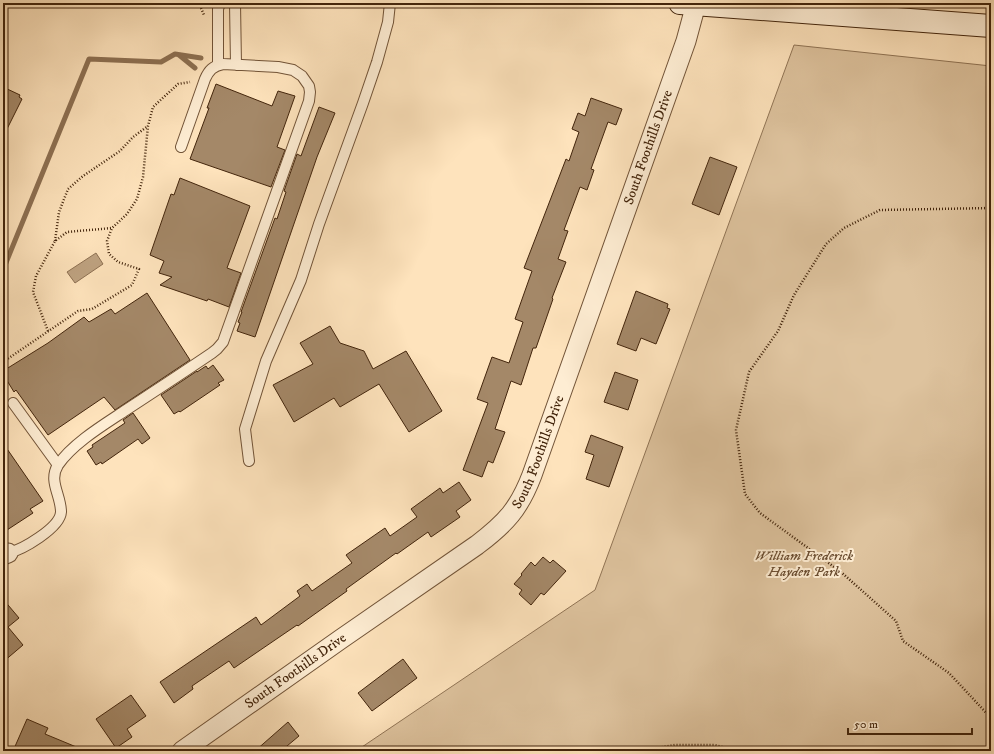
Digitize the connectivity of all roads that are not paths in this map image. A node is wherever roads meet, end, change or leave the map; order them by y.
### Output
1 (220, 3) edge
2 (235, 3) edge
3 (390, 3) edge
4 (688, 4) edge
5 (991, 26) edge
6 (218, 65) junction
7 (236, 65) junction
8 (181, 148) dead end
9 (13, 403) dead end
10 (249, 461) dead end
11 (58, 465) junction
12 (5, 554) edge
13 (182, 751) edge

1 - 6 lane
2 - 7 lane
3 - 10 lane
4 - 5 main road
4 - 13 street, South Foothills Drive
6 - 7 lane
6 - 8 lane
7 - 11 lane
9 - 11 lane
11 - 12 lane

